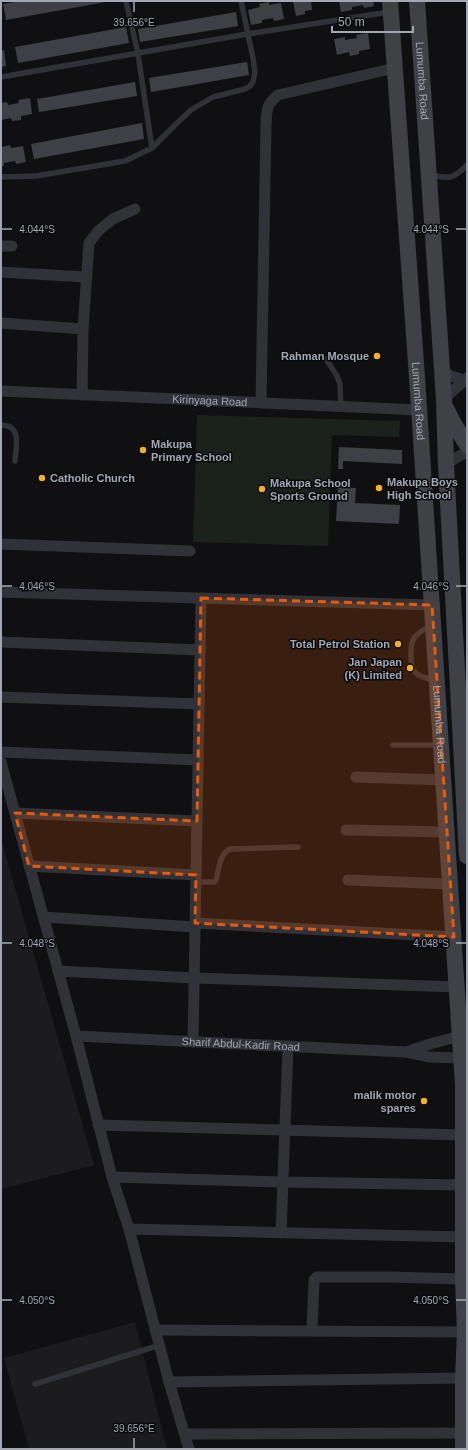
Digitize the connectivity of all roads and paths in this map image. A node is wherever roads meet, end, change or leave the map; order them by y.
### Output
1 (126, 1) edge
2 (241, 1) edge
3 (417, 1) edge
4 (390, 6) edge
5 (247, 34) junction
6 (138, 54) junction
7 (395, 68) junction
8 (1, 77) edge
9 (152, 148) junction
10 (467, 165) edge
11 (429, 174) junction
12 (1, 176) edge
13 (135, 209) dead end
14 (1, 272) edge
15 (85, 276) junction
16 (1, 323) edge
17 (83, 329) junction
18 (326, 359) dead end
19 (442, 373) junction
20 (417, 377) junction
21 (466, 379) edge
22 (1, 391) edge
23 (82, 395) junction
24 (444, 401) junction
25 (261, 403) junction
26 (341, 407) junction
27 (419, 410) junction
28 (1, 424) edge
29 (420, 439) junction
30 (445, 439) junction
31 (467, 445) edge
32 (467, 449) edge
33 (467, 452) edge
34 (15, 461) dead end
35 (446, 465) junction
36 (1, 544) edge
37 (190, 551) dead end
38 (1, 592) edge
39 (201, 598) junction
40 (432, 605) junction
41 (433, 623) junction
42 (1, 642) edge
43 (200, 650) junction
44 (437, 682) junction
45 (1, 697) edge
46 (199, 704) junction
47 (393, 745) dead end
48 (441, 745) junction
49 (1, 752) edge
50 (198, 760) junction
51 (1, 762) edge
52 (465, 772) edge
53 (356, 777) dead end
54 (443, 780) junction
55 (15, 813) junction
56 (197, 821) junction
57 (466, 827) edge
58 (346, 830) dead end
59 (447, 832) junction
60 (298, 847) dead end
61 (467, 856) edge
62 (29, 866) junction
63 (196, 878) junction
64 (348, 880) dead end
65 (450, 884) junction
66 (44, 917) junction
67 (195, 925) junction
68 (454, 938) junction
69 (58, 971) junction
70 (194, 978) junction
71 (457, 987) junction
72 (76, 1036) junction
73 (464, 1036) edge
74 (193, 1042) junction
75 (288, 1047) junction
76 (406, 1052) junction
77 (464, 1057) edge
78 (98, 1125) junction
79 (284, 1130) junction
80 (463, 1135) junction
81 (112, 1176) junction
82 (282, 1182) junction
83 (463, 1186) junction
84 (129, 1229) junction
85 (281, 1233) junction
86 (463, 1237) junction
87 (463, 1279) junction
88 (154, 1330) junction
89 (312, 1331) junction
90 (465, 1332) junction
91 (160, 1345) junction
92 (463, 1378) junction
93 (169, 1382) junction
94 (35, 1384) dead end
95 (185, 1434) junction
96 (463, 1441) edge
97 (189, 1449) edge

1 - 6 lane
2 - 5 lane
3 - 11 main road, Lumumba Road
4 - 5 lane
4 - 7 main road, Lumumba Road
5 - 6 lane
5 - 9 lane
6 - 8 lane
6 - 9 lane
7 - 20 main road, Lumumba Road
7 - 25 street
9 - 12 lane
10 - 11 lane
11 - 19 main road, Lumumba Road
13 - 15 street
14 - 15 street
15 - 17 street
16 - 17 street
17 - 23 street
18 - 26 lane
19 - 20 main road
19 - 21 street
19 - 24 main road, Lumumba Road
20 - 27 main road, Lumumba Road
21 - 24 street
22 - 23 street, Kirinyaga Road
23 - 25 street, Kirinyaga Road
24 - 30 main road, Lumumba Road
24 - 31 main road
25 - 26 street, Kirinyaga Road
26 - 27 street, Kirinyaga Road
27 - 29 main road, Lumumba Road
28 - 34 lane
29 - 30 main road
29 - 40 main road, Lumumba Road
30 - 32 street
30 - 35 main road, Lumumba Road
33 - 35 street
35 - 52 main road, Lumumba Road
36 - 37 street
38 - 39 street
39 - 40 street
39 - 43 street
40 - 41 main road, Lumumba Road
41 - 44 main road, Lumumba Road
41 - 44 lane
42 - 43 street
43 - 46 street
44 - 48 main road, Lumumba Road
45 - 46 street
46 - 50 street
47 - 48 lane
48 - 54 main road, Lumumba Road
49 - 50 street
50 - 56 street
51 - 55 street
52 - 57 main road, Lumumba Road
53 - 54 street
54 - 59 main road, Lumumba Road
55 - 56 street
55 - 62 street
56 - 63 street
57 - 61 main road, Lumumba Road
58 - 59 street
59 - 65 main road, Lumumba Road
60 - 63 lane
62 - 63 street
62 - 66 street
63 - 67 street
64 - 65 street
65 - 68 main road, Lumumba Road
66 - 67 street
66 - 69 street
67 - 68 street
67 - 70 street
68 - 71 main road, Lumumba Road
69 - 70 street
69 - 72 street
70 - 71 street
70 - 74 street
71 - 73 main road, Lumumba Road
72 - 74 street, Sharif Abdul-Kadir Road
72 - 78 street
73 - 76 street, Sharif Abdul-Kadir Road
73 - 77 main road, Lumumba Road
74 - 75 street, Sharif Abdul-Kadir Road
75 - 76 street, Sharif Abdul-Kadir Road
75 - 79 street
76 - 77 street, Sharif Abdul-Kadir Road
77 - 80 main road, Lumumba Road
78 - 79 street
78 - 81 street
79 - 80 street
79 - 82 street
80 - 83 main road, Lumumba Road
81 - 82 street
81 - 84 street
82 - 83 street
82 - 85 street
83 - 86 main road, Lumumba Road
84 - 85 street
84 - 88 street
85 - 86 street
86 - 87 main road, Lumumba Road
87 - 89 street
87 - 90 main road, Lumumba Road
88 - 89 street
88 - 91 street
89 - 90 street
90 - 92 main road, Lumumba Road
91 - 93 street
91 - 94 lane
92 - 93 street
92 - 96 main road, Lumumba Road
93 - 95 street
95 - 96 street
95 - 97 street

